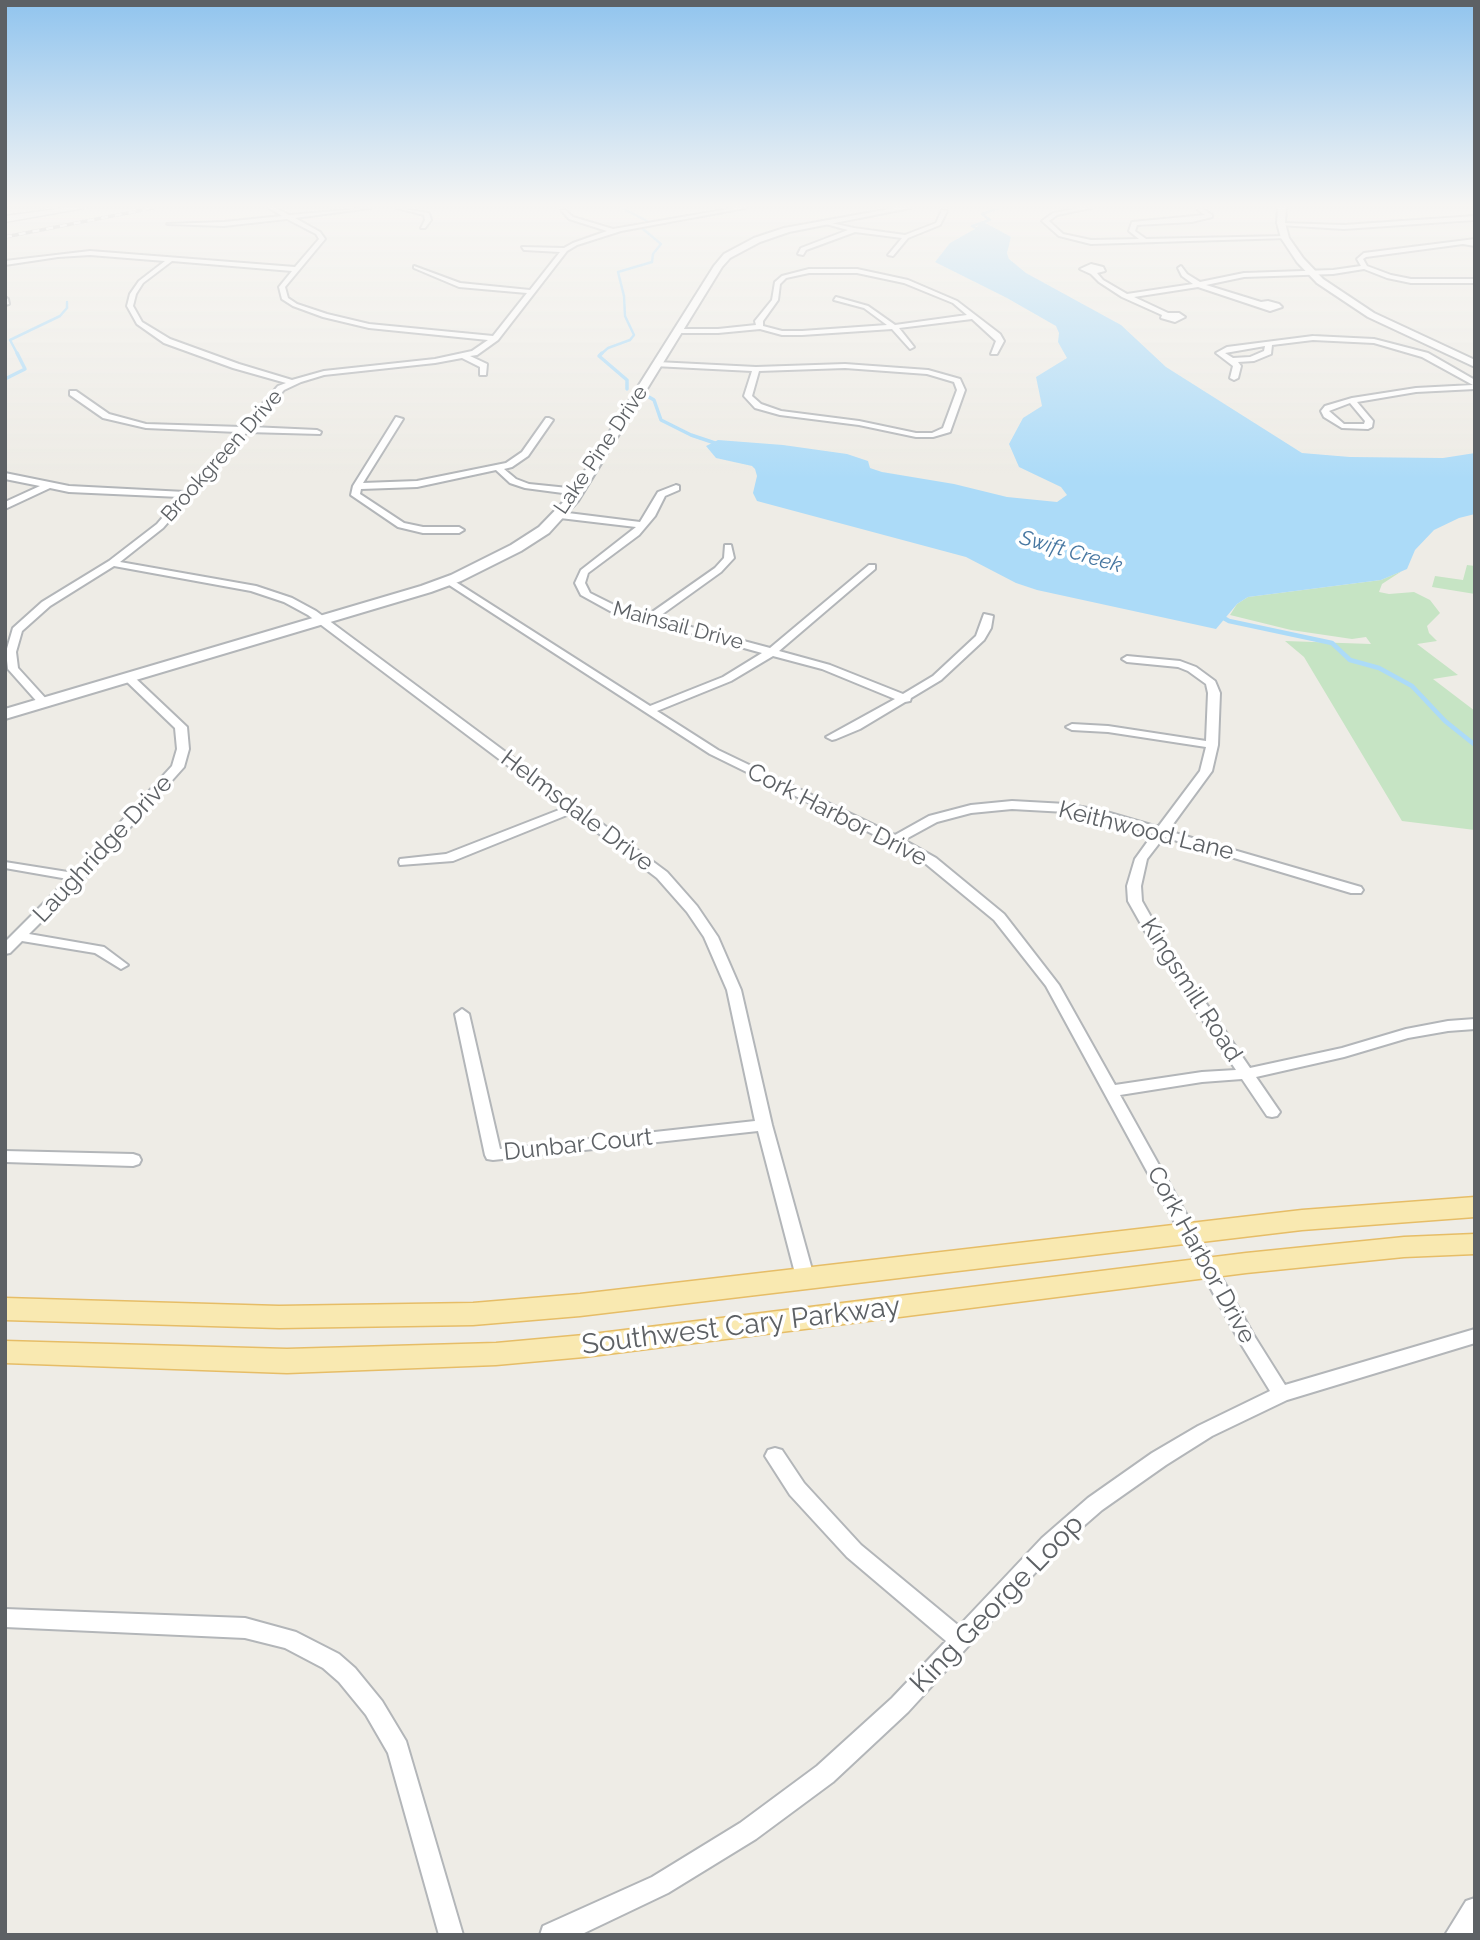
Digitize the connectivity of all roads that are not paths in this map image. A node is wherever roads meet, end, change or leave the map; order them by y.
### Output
1 (132, 299) edge
2 (288, 299) edge
3 (528, 299) edge
4 (698, 299) edge
5 (775, 299) edge
6 (836, 299) dead end
7 (949, 299) edge
8 (1130, 299) edge
9 (1242, 299) edge
10 (1347, 299) edge
11 (1259, 304) dead end
12 (1165, 314) dead end
13 (971, 317) junction
14 (759, 326) junction
15 (894, 327) junction
16 (679, 329) junction
17 (495, 338) junction
18 (1269, 343) junction
19 (910, 347) dead end
20 (994, 352) dead end
21 (464, 356) junction
22 (1233, 360) junction
23 (1475, 363) edge
24 (657, 364) junction
25 (756, 369) junction
26 (483, 373) dead end
27 (1234, 379) dead end
28 (292, 382) junction
29 (1475, 385) edge
30 (73, 393) dead end
31 (1352, 400) junction
32 (399, 419) dead end
33 (550, 420) dead end
34 (241, 430) junction
35 (317, 432) dead end
36 (498, 468) junction
37 (5, 476) edge
38 (47, 485) junction
39 (357, 486) junction
40 (676, 488) dead end
41 (578, 492) junction
42 (188, 495) junction
43 (5, 506) edge
44 (560, 515) junction
45 (643, 524) junction
46 (459, 530) dead end
47 (728, 547) dead end
48 (112, 563) junction
49 (872, 567) dead end
50 (448, 581) junction
51 (988, 616) dead end
52 (649, 619) junction
53 (320, 620) junction
54 (5, 630) edge
55 (17, 630) junction
56 (773, 651) junction
57 (1127, 659) dead end
58 (128, 678) junction
59 (906, 699) junction
60 (44, 703) junction
61 (649, 710) junction
62 (5, 714) edge
63 (1072, 727) dead end
64 (832, 737) dead end
65 (1212, 744) junction
66 (575, 808) junction
67 (1162, 832) junction
68 (895, 840) junction
69 (405, 862) dead end
70 (7, 865) edge
71 (78, 877) junction
72 (1356, 890) dead end
73 (22, 937) junction
74 (5, 950) edge
75 (121, 965) dead end
76 (462, 1014) dead end
77 (1475, 1024) edge
78 (1246, 1074) junction
79 (1111, 1091) junction
80 (1272, 1112) dead end
81 (764, 1125) junction
82 (5, 1156) edge
83 (133, 1160) dead end
84 (1475, 1207) edge
85 (1188, 1233) junction
86 (1475, 1244) edge
87 (1208, 1268) junction
88 (805, 1277) junction
89 (5, 1309) edge
90 (1475, 1336) edge
91 (5, 1352) edge
92 (1281, 1394) junction
93 (775, 1455) dead end
94 (5, 1618) edge
95 (959, 1639) junction
96 (1475, 1910) edge
97 (451, 1935) edge
98 (552, 1935) edge
99 (1457, 1935) edge

1 - 28 street
2 - 17 street
3 - 17 street, Brookgreen Drive
4 - 16 street, Lake Pine Drive
5 - 14 street
6 - 15 street
7 - 13 street
8 - 12 street
9 - 11 street
10 - 23 street
13 - 15 street
13 - 20 street
14 - 15 street
14 - 16 street
15 - 19 street
16 - 24 street, Lake Pine Drive
17 - 21 street, Brookgreen Drive
18 - 22 street
18 - 22 street
18 - 29 street
21 - 26 street
21 - 28 street, Brookgreen Drive
22 - 27 street
24 - 25 street
24 - 41 street, Lake Pine Drive
25 - 25 street
28 - 34 street, Brookgreen Drive
29 - 31 street
30 - 34 street
31 - 31 street
32 - 39 street
33 - 36 street
34 - 35 street
34 - 42 street, Brookgreen Drive
36 - 39 street
36 - 41 street
37 - 38 street
38 - 42 street
38 - 43 street
39 - 46 street
40 - 45 street
41 - 44 street, Lake Pine Drive
42 - 48 street, Brookgreen Drive
44 - 45 street
44 - 50 street, Lake Pine Drive
45 - 52 street, Mainsail Drive
47 - 52 street
48 - 53 street, Helmsdale Drive
48 - 55 street, Brookgreen Drive
49 - 56 street
50 - 53 street, Lake Pine Drive
50 - 61 street, Cork Harbor Drive
51 - 59 street
52 - 56 street, Mainsail Drive
53 - 58 street, Lake Pine Drive
53 - 66 street, Helmsdale Drive
54 - 55 street
55 - 60 street
56 - 59 street, Mainsail Drive
56 - 61 street
57 - 65 street, Kingsmill Road
58 - 60 street, Lake Pine Drive
58 - 71 street, Laughridge Drive
59 - 64 street
60 - 62 street, Lake Pine Drive
61 - 68 street, Cork Harbor Drive
63 - 65 street
65 - 67 street, Kingsmill Road
66 - 69 street
66 - 81 street, Helmsdale Drive
67 - 68 street, Keithwood Lane
67 - 72 street, Keithwood Lane
67 - 78 street, Kingsmill Road
68 - 79 street, Cork Harbor Drive
70 - 71 street
71 - 73 street, Laughridge Drive
73 - 74 street, Laughridge Drive
73 - 75 street
76 - 81 street, Dunbar Court
77 - 78 street
78 - 79 street
78 - 80 street, Kingsmill Road
79 - 85 street, Cork Harbor Drive
81 - 88 street, Helmsdale Drive
82 - 83 street
84 - 85 main road, Southwest Cary Parkway
85 - 87 street, Cork Harbor Drive
85 - 88 main road, Southwest Cary Parkway
86 - 87 main road, Southwest Cary Parkway
87 - 91 main road, Southwest Cary Parkway
87 - 92 street, Cork Harbor Drive
88 - 89 main road, Southwest Cary Parkway
90 - 92 street, King George Loop
92 - 95 street, King George Loop
93 - 95 street
94 - 97 street
95 - 98 street, King George Loop
96 - 99 street

